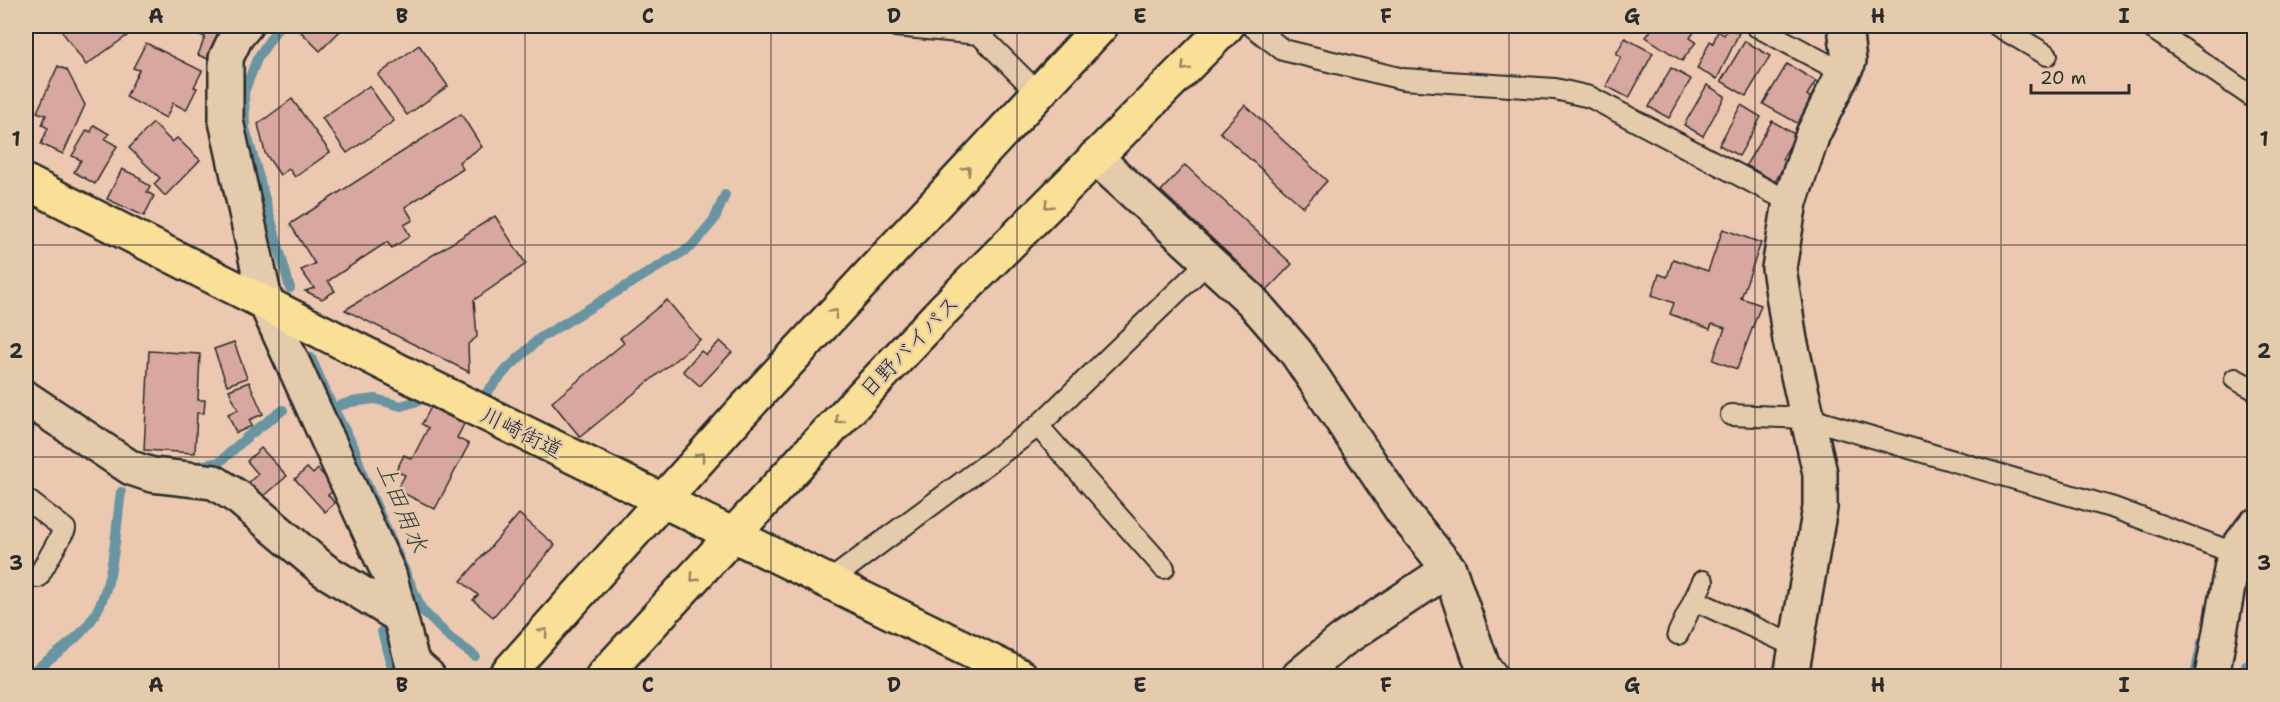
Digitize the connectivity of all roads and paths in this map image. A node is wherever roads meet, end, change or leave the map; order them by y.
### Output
1 (245, 26) edge
2 (896, 26) edge
3 (1101, 26) edge
4 (1227, 26) edge
5 (1252, 26) edge
6 (1756, 26) edge
7 (1845, 26) edge
8 (1865, 26) edge
9 (1998, 26) edge
10 (2149, 26) edge
11 (2047, 55) dead end
12 (1846, 66) junction
13 (1038, 93) junction
14 (2254, 98) edge
15 (1095, 157) junction
16 (26, 182) edge
17 (1790, 202) junction
18 (1209, 261) junction
19 (266, 304) junction
20 (2235, 379) dead end
21 (2254, 389) edge
22 (26, 398) edge
23 (1731, 415) dead end
24 (1807, 418) junction
25 (1038, 426) junction
26 (26, 499) edge
27 (662, 499) junction
28 (2254, 526) edge
29 (733, 534) junction
30 (2235, 553) junction
31 (1164, 568) dead end
32 (1449, 569) junction
33 (38, 577) dead end
34 (1703, 581) dead end
35 (828, 582) junction
36 (1694, 600) junction
37 (399, 616) junction
38 (1678, 634) dead end
39 (1794, 662) edge
40 (429, 676) edge
41 (505, 676) edge
42 (603, 676) edge
43 (1021, 676) edge
44 (1299, 676) edge
45 (1490, 676) edge
46 (2215, 676) edge

1 - 19 street
2 - 13 lane
3 - 13 main road
4 -> 15 main road, 日野バイパス
5 - 17 lane
6 - 12 lane
7 - 12 street
8 - 12 street
9 - 11 lane
10 - 14 lane
12 - 17 street
27 -> 13 main road
15 - 18 street
15 -> 29 main road, 日野バイパス
16 - 19 main road, 川崎街道
17 - 24 street
18 - 25 lane
18 - 32 street
19 - 27 main road, 川崎街道
19 - 37 street
20 - 21 lane
22 - 37 street
23 - 24 lane
24 - 30 lane
24 - 39 street
25 - 31 lane
25 - 35 lane
26 - 33 lane
27 - 29 main road, 川崎街道
41 -> 27 main road
28 - 30 street
29 - 35 main road, 川崎街道
29 -> 42 main road, 日野バイパス
30 - 46 street
32 - 44 street
32 - 45 street
34 - 36 lane
35 - 43 main road, 川崎街道
36 - 38 lane
36 - 39 lane
37 - 40 street

